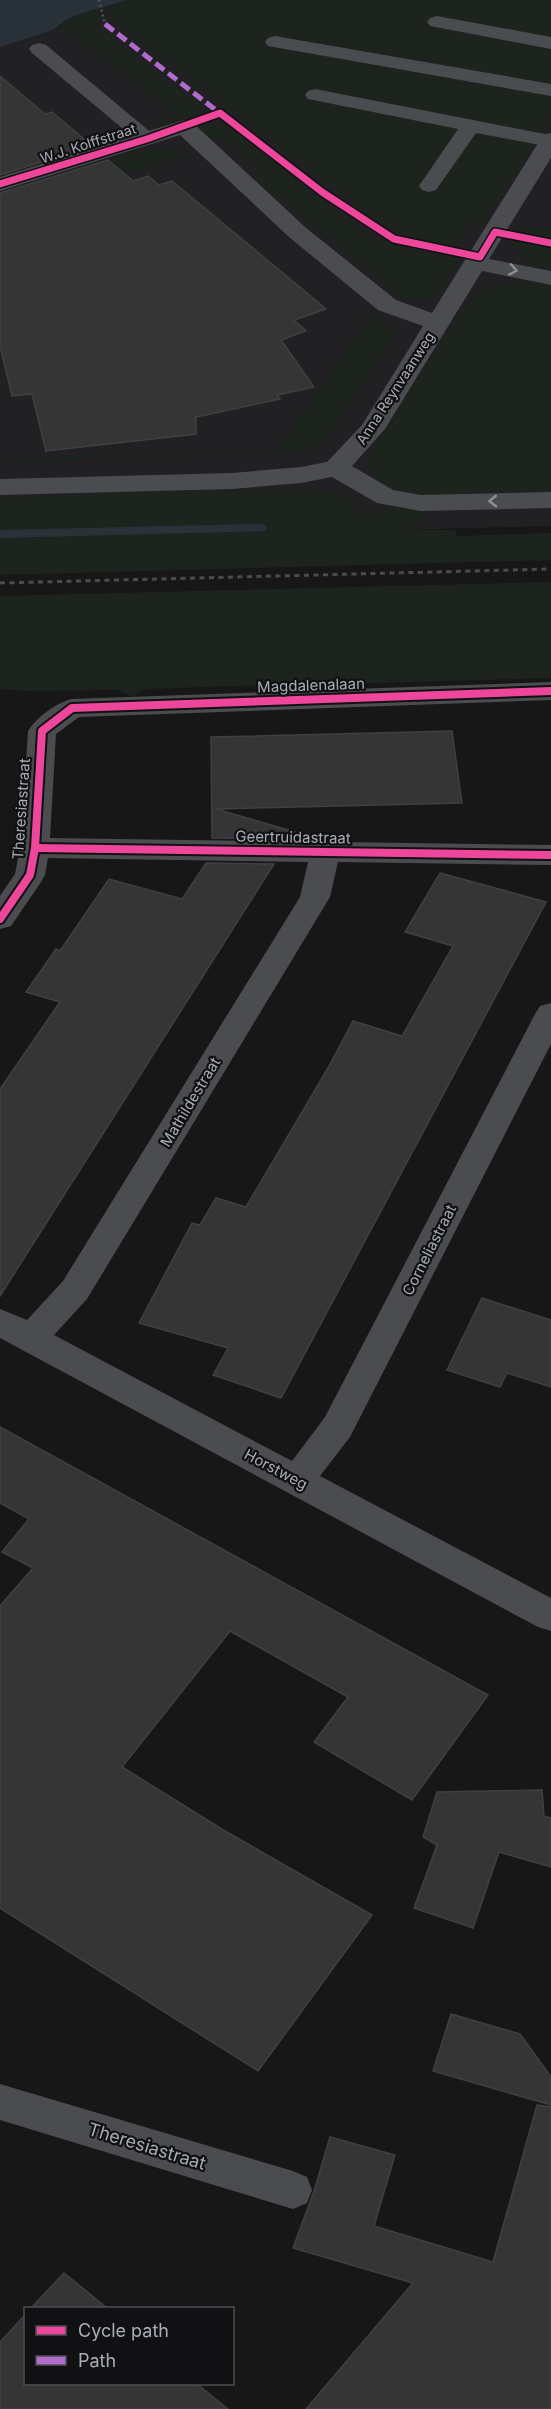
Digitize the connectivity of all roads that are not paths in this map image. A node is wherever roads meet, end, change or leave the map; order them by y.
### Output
1 (437, 22) dead end
2 (275, 42) dead end
3 (551, 43) edge
4 (39, 49) dead end
5 (551, 90) edge
6 (315, 95) dead end
7 (470, 126) junction
8 (147, 139) junction
9 (551, 140) edge
10 (0, 184) edge
11 (429, 186) dead end
12 (476, 263) junction
13 (551, 278) edge
14 (437, 323) junction
15 (336, 468) junction
16 (0, 487) edge
17 (551, 500) edge
18 (551, 691) edge
19 (72, 708) joint
20 (35, 848) junction
21 (325, 853) junction
22 (551, 855) edge
23 (0, 919) edge
24 (551, 1014) edge
25 (0, 1322) edge
26 (31, 1338) junction
27 (297, 1480) junction
28 (551, 1616) edge
29 (0, 2102) edge
30 (293, 2190) dead end

1 - 3 lane
2 - 5 lane
4 - 8 lane
6 - 7 lane
7 - 9 lane
7 - 11 lane
8 - 10 street, W.J. Kolffstraat
8 - 14 street, W.J. Kolffstraat
9 - 12 street, Anna Reynvaanweg
12 -> 13 street
12 - 14 street, Anna Reynvaanweg
14 - 15 street, Anna Reynvaanweg
15 - 16 street
17 -> 15 street
18 - 19 street, Magdalenalaan
19 - 20 street, Theresiastraat
20 - 21 street, Geertruidastraat
20 - 23 street, Theresiastraat
21 - 22 street, Geertruidastraat
21 - 26 street, Mathildestraat
24 - 27 street, Corneliastraat
25 - 26 street, Horstweg
26 - 27 street, Horstweg
27 - 28 street, Horstweg
29 - 30 lane, Theresiastraat

